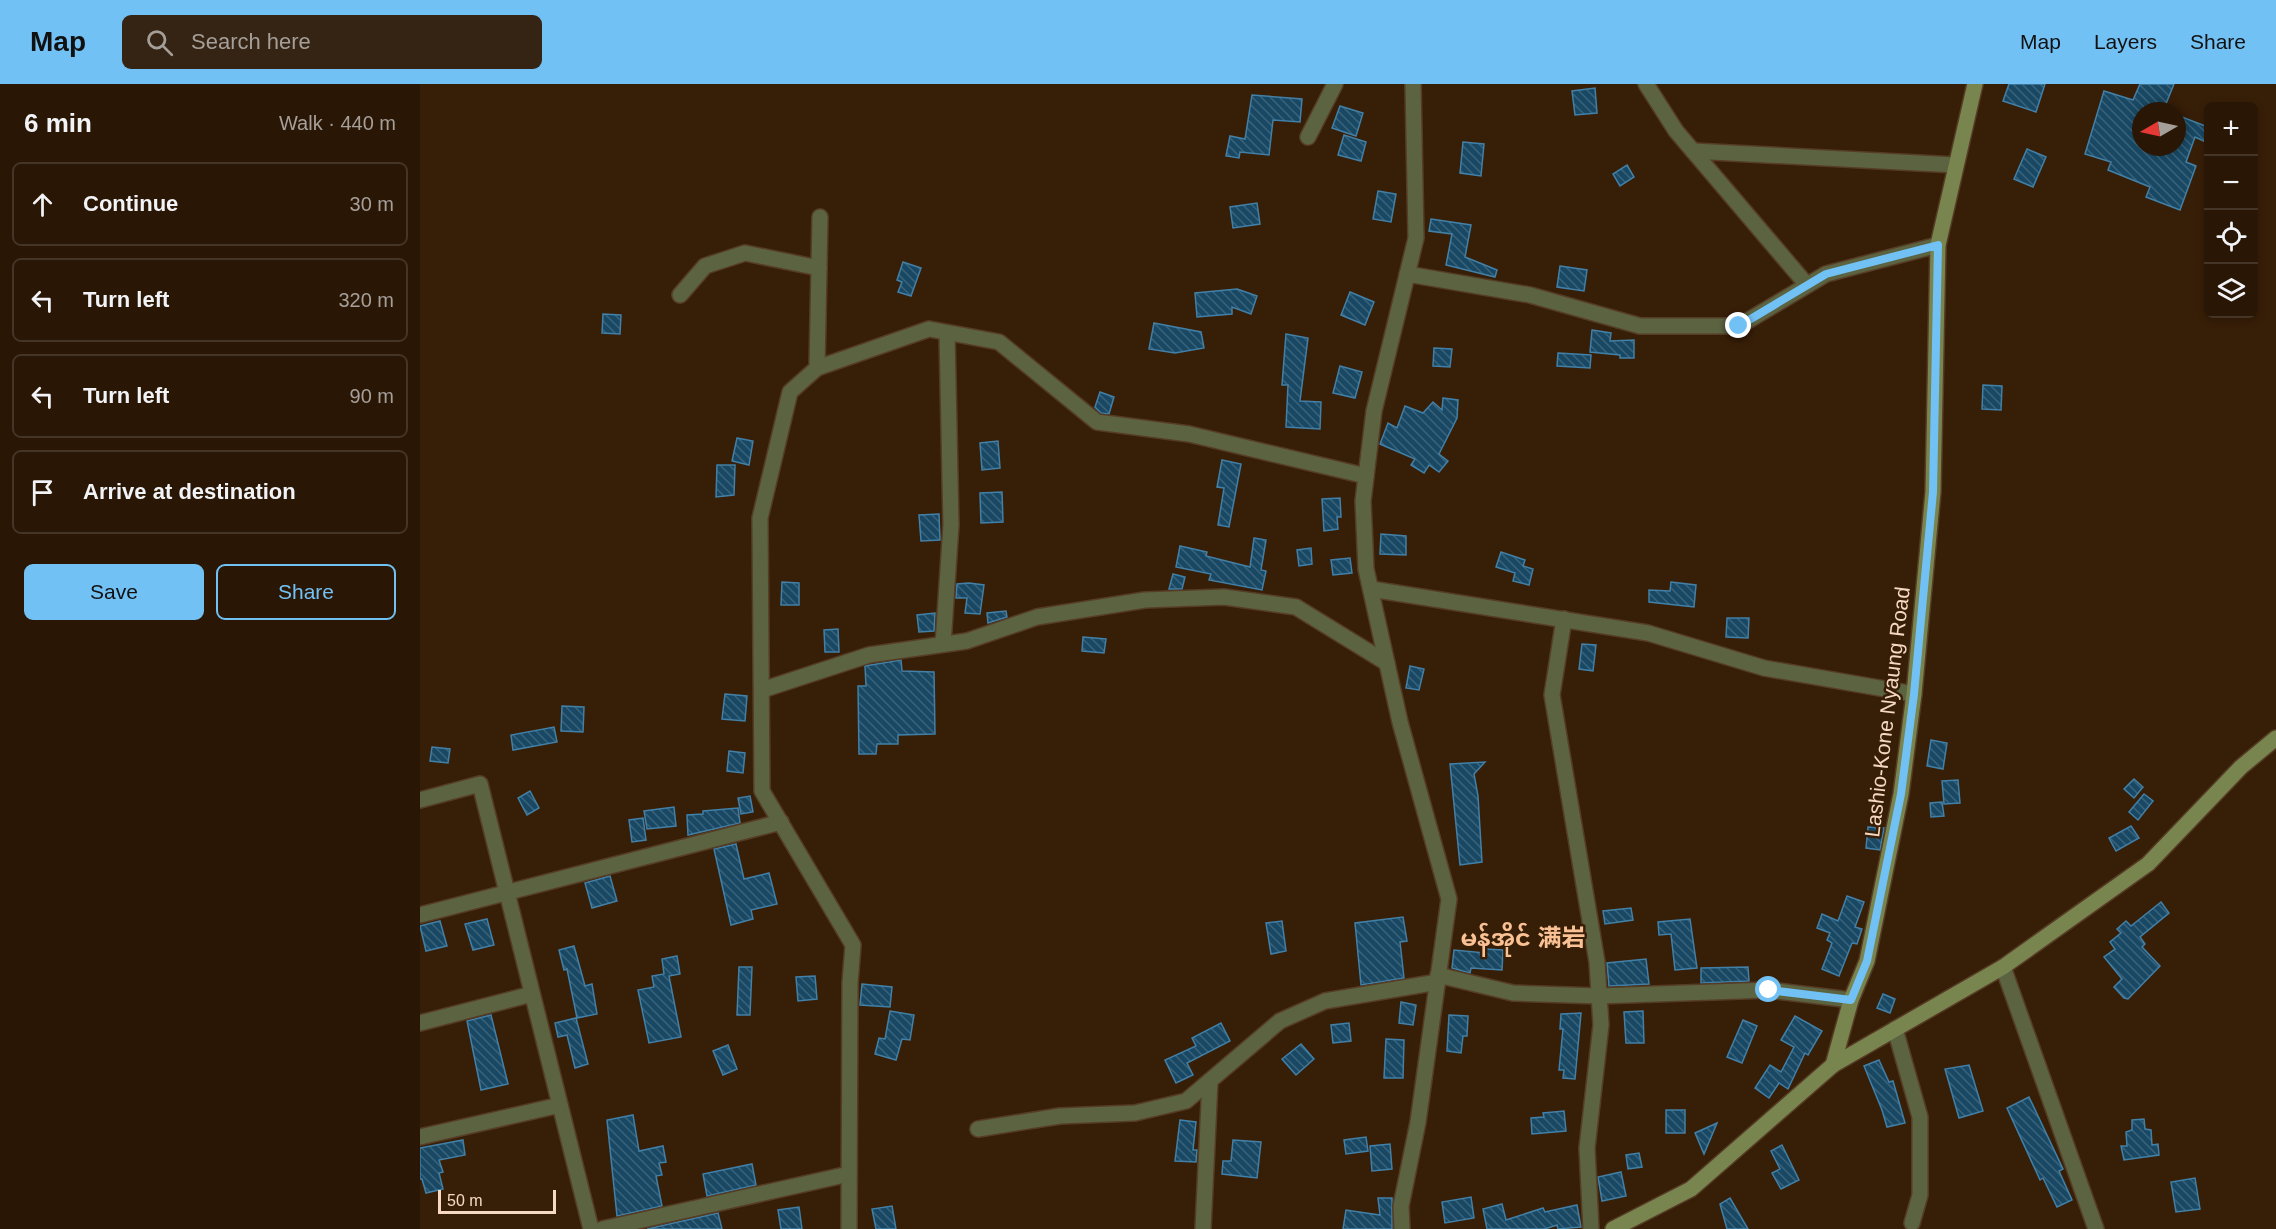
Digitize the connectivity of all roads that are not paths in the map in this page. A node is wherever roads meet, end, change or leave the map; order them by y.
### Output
1 (1335, 84) edge
2 (1413, 84) edge
3 (1646, 84) edge
4 (1975, 84) edge
5 (1308, 137) dead end
6 (1693, 151) junction
7 (1956, 165) junction
8 (820, 217) dead end
9 (1938, 245) junction
10 (819, 268) junction
11 (1407, 274) junction
12 (1807, 285) junction
13 (680, 295) dead end
14 (947, 333) junction
15 (817, 368) junction
16 (1366, 476) junction
17 (1371, 589) junction
18 (1564, 619) junction
19 (943, 644) junction
20 (1387, 663) junction
21 (762, 690) junction
22 (1914, 694) junction
23 (2276, 738) edge
24 (420, 800) edge
25 (781, 822) junction
26 (506, 892) junction
27 (420, 915) edge
28 (2003, 967) junction
29 (1438, 979) junction
30 (532, 994) junction
31 (1599, 996) junction
32 (1851, 1000) junction
33 (420, 1023) edge
34 (1895, 1029) junction
35 (1833, 1065) junction
36 (1210, 1081) junction
37 (560, 1105) junction
38 (978, 1130) dead end
39 (420, 1137) edge
40 (849, 1174) junction
41 (1912, 1223) dead end
42 (591, 1229) edge
43 (602, 1229) edge
44 (849, 1229) edge
45 (1203, 1229) edge
46 (1402, 1229) edge
47 (1591, 1229) edge
48 (1613, 1229) edge
49 (2096, 1229) edge

1 - 5 street
2 - 11 street
3 - 6 street
4 - 7 main road, Lashio-Kone Nyaung Road
6 - 7 street
6 - 12 street
7 - 9 main road, Lashio-Kone Nyaung Road
8 - 10 street
9 - 12 street
9 - 22 main road, Lashio-Kone Nyaung Road
10 - 13 street
10 - 15 street
11 - 12 street
11 - 16 street
14 - 15 street
14 - 16 street
14 - 19 street
15 - 21 street
16 - 17 street
17 - 18 street
17 - 20 street
18 - 22 street
18 - 31 street
19 - 20 street
19 - 21 street
20 - 29 street
21 - 25 street
22 - 32 main road, Lashio-Kone Nyaung Road
23 - 28 main road
24 - 26 street
25 - 26 street
25 - 40 street
26 - 27 street
26 - 30 street
28 - 34 main road
28 - 49 street
29 - 31 street
29 - 36 street
29 - 46 street
30 - 33 street
30 - 37 street
31 - 32 street
31 - 47 street
32 - 35 main road, Lashio-Kone Nyaung Road
34 - 35 main road
34 - 41 street
35 - 48 main road
36 - 38 street
36 - 45 street
37 - 39 street
37 - 42 street
40 - 43 street
40 - 44 street

